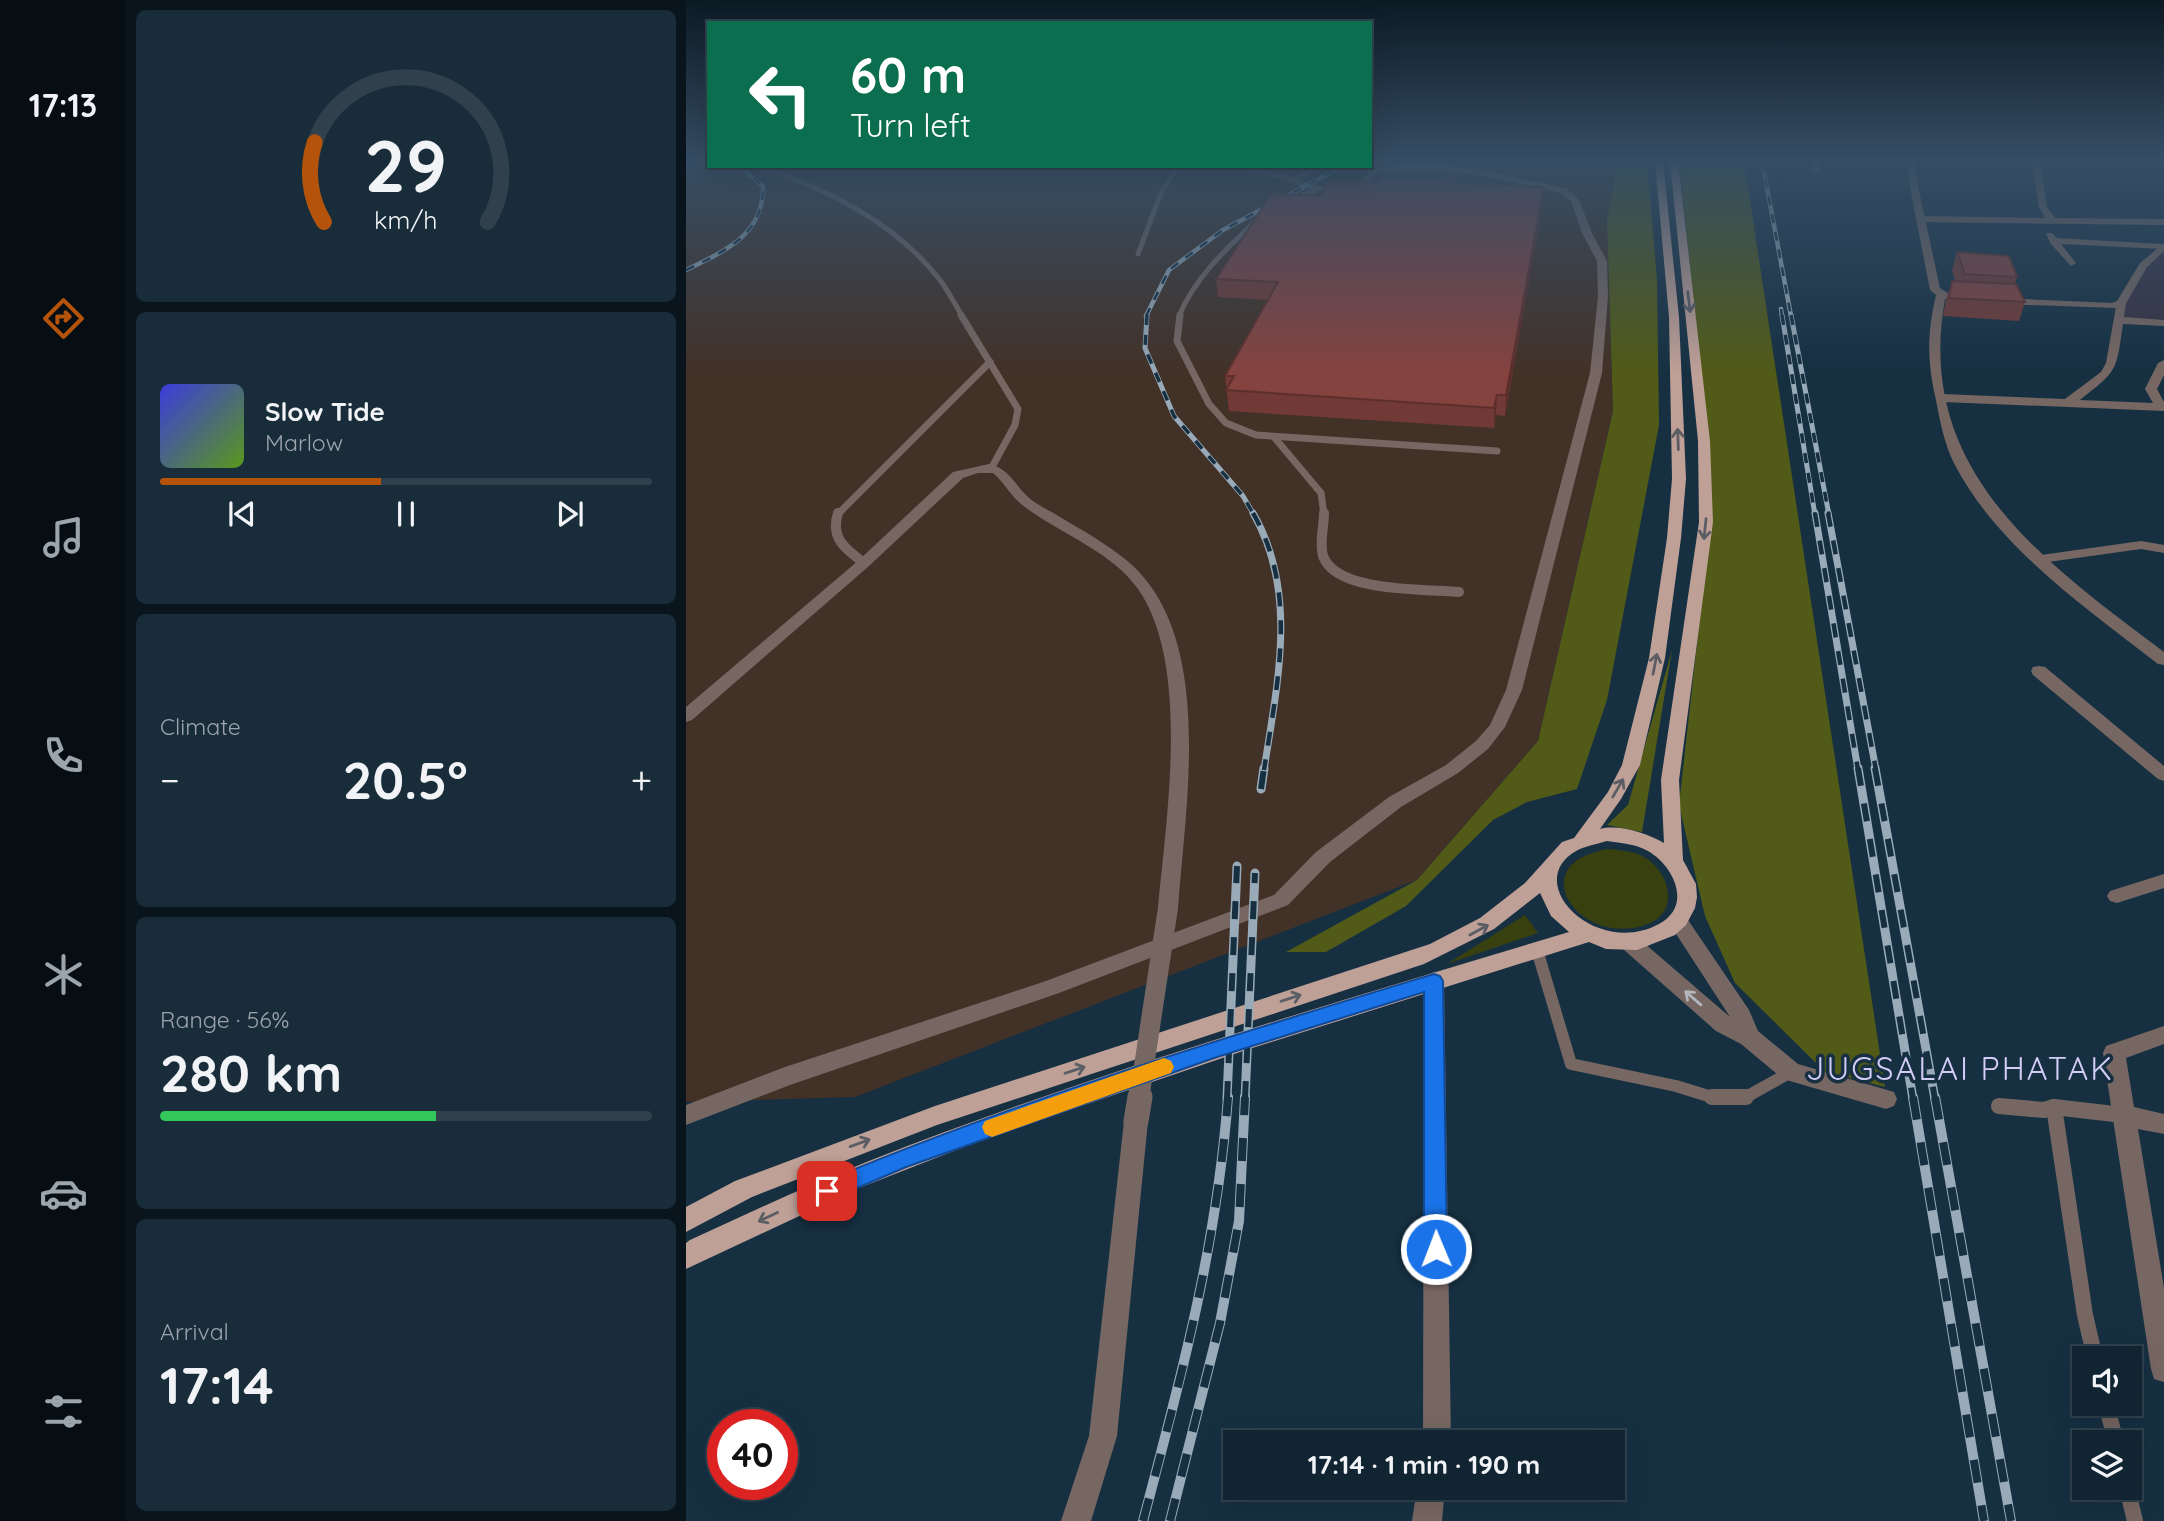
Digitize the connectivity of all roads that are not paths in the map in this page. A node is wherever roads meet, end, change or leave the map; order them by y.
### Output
1 (884, 232) edge
2 (1146, 232) edge
3 (1246, 232) edge
4 (1587, 232) edge
5 (1666, 232) edge
6 (1682, 232) edge
7 (1923, 232) edge
8 (2047, 232) edge
9 (2053, 241) junction
10 (2163, 246) edge
11 (1138, 254) dead end
12 (2071, 263) dead end
13 (1941, 295) junction
14 (1965, 299) edge
15 (1993, 300) edge
16 (2121, 303) junction
17 (2119, 320) junction
18 (2164, 323) edge
19 (990, 362) junction
20 (2164, 363) edge
21 (1943, 398) junction
22 (2067, 404) junction
23 (2163, 407) edge
24 (1274, 437) junction
25 (1497, 451) dead end
26 (992, 467) junction
27 (2141, 545) junction
28 (2164, 549) edge
29 (2041, 559) junction
30 (2164, 561) edge
31 (864, 562) junction
32 (1459, 592) dead end
33 (2164, 660) edge
34 (2039, 671) dead end
35 (686, 716) edge
36 (2164, 775) edge
37 (1583, 838) junction
38 (1674, 860) junction
39 (1547, 873) junction
40 (2164, 881) edge
41 (2117, 896) dead end
42 (1678, 923) junction
43 (1587, 935) junction
44 (1630, 943) junction
45 (1537, 950) junction
46 (1434, 981) junction
47 (2164, 1035) edge
48 (1749, 1037) junction
49 (1791, 1072) junction
50 (1886, 1099) dead end
51 (2000, 1107) dead end
52 (2054, 1107) junction
53 (686, 1115) edge
54 (2123, 1115) junction
55 (2164, 1124) edge
56 (686, 1220) edge
57 (686, 1257) edge
58 (2092, 1346) edge
59 (2164, 1369) edge
60 (1437, 1430) edge
61 (1430, 1500) edge
62 (2130, 1500) edge
63 (1076, 1521) edge
64 (1427, 1521) edge
65 (2136, 1521) edge

1 - 19 lane
2 - 11 lane
3 - 24 lane
4 - 53 street
37 -> 5 main road
6 -> 38 main road
7 - 13 street
8 - 9 street
9 - 10 street
9 - 12 street
10 - 16 street
13 - 14 street
13 - 21 street
15 - 16 street
16 - 17 street
17 - 18 street
17 - 22 street
19 - 26 lane
19 - 31 lane
20 - 23 street
21 - 22 street
21 - 29 street
22 - 23 street
24 - 25 lane
24 - 32 lane
26 - 31 street
26 - 63 street, bridge
27 - 28 street
27 - 29 street
27 - 30 street
29 - 33 street
31 - 35 street
34 - 36 street
37 - 38 main road
37 - 39 main road
38 - 42 main road
39 - 43 main road
56 -> 39 main road
40 - 41 street
42 - 44 main road
42 - 48 street
43 - 44 main road
43 - 45 main road
48 -> 44 street
45 - 46 main road
45 - 49 lane
46 -> 57 main road
46 - 60 street
47 - 54 street
48 - 49 street
49 - 50 street
51 - 52 lane
52 - 54 lane
52 - 58 lane
54 - 55 street
54 - 59 street
61 - 64 street
62 - 65 lane

